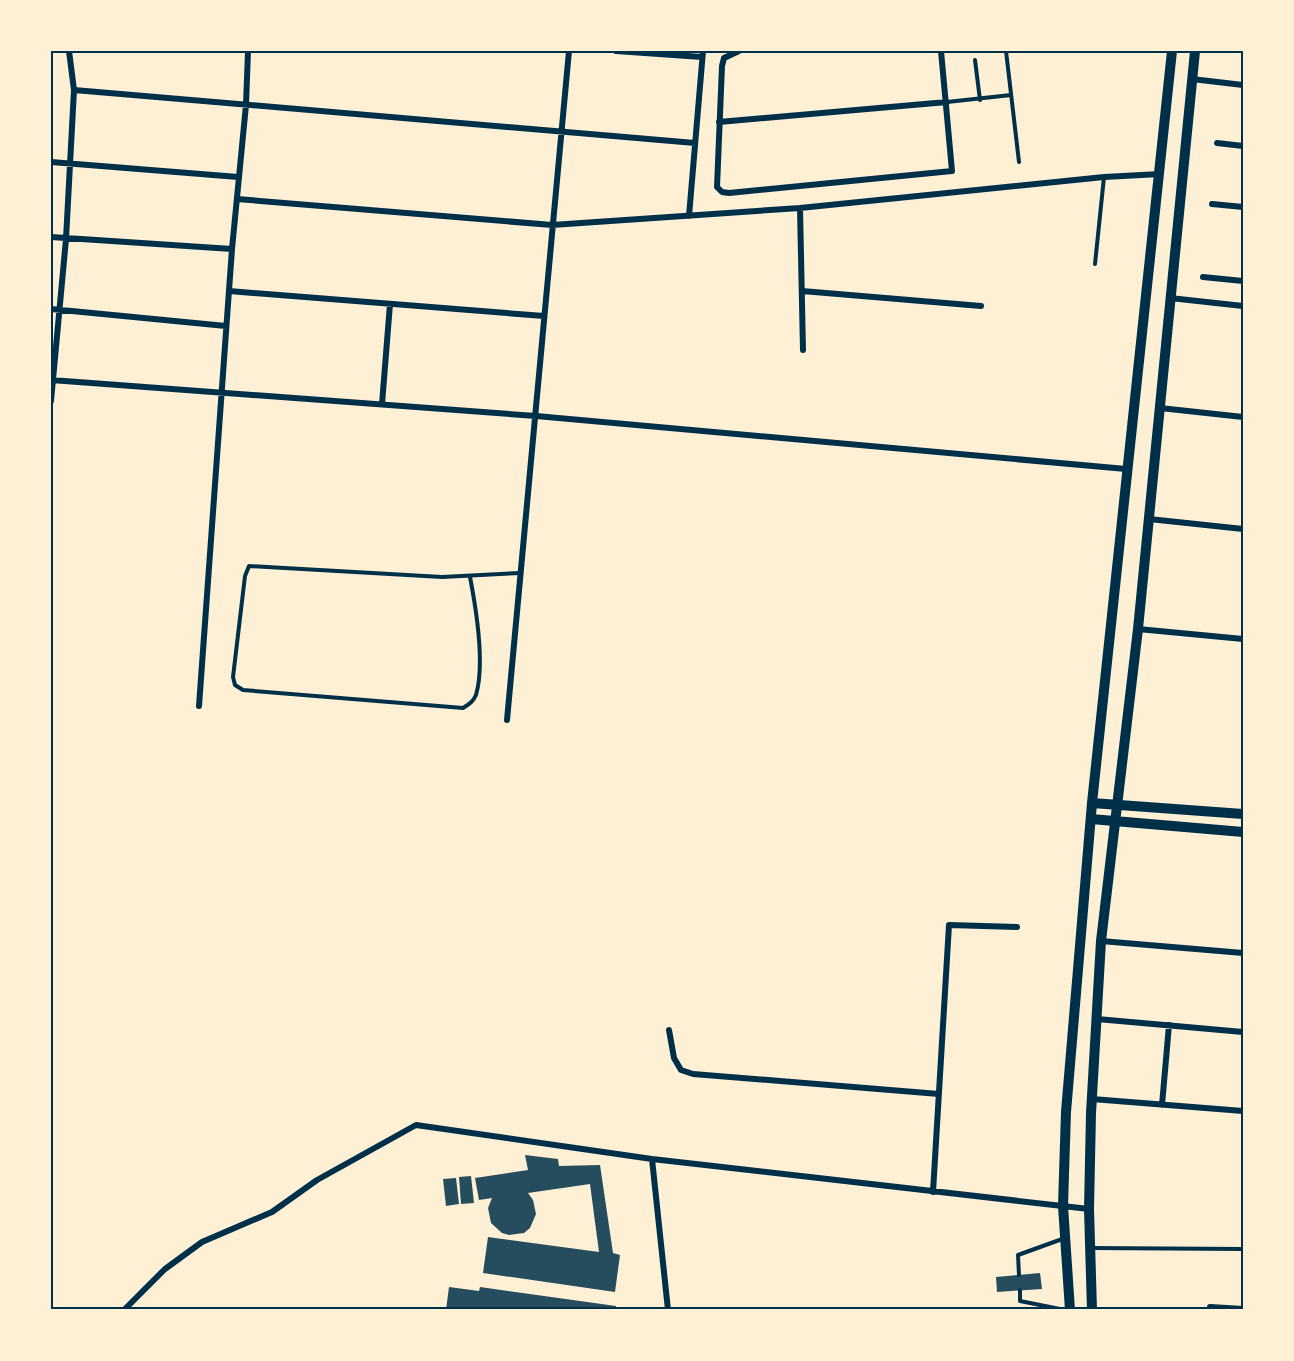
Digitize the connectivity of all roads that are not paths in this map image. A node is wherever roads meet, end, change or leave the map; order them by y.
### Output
1 (69, 51) edge
2 (248, 51) edge
3 (569, 51) edge
4 (616, 51) edge
5 (739, 51) edge
6 (941, 51) edge
7 (1006, 51) edge
8 (1172, 51) edge
9 (1195, 51) edge
10 (703, 54) edge
11 (975, 60) dead end
12 (1191, 79) junction
13 (1243, 85) edge
14 (74, 90) junction
15 (1011, 95) junction
16 (980, 100) junction
17 (947, 102) junction
18 (246, 105) junction
19 (719, 122) junction
20 (563, 132) junction
21 (695, 143) junction
22 (1217, 143) dead end
23 (1243, 146) edge
24 (51, 162) edge
25 (1019, 162) dead end
26 (70, 164) junction
27 (1160, 174) junction
28 (238, 177) junction
29 (1104, 177) junction
30 (237, 199) junction
31 (1212, 204) dead end
32 (1243, 207) edge
33 (800, 208) junction
34 (689, 216) junction
35 (552, 225) junction
36 (51, 237) edge
37 (66, 239) junction
38 (232, 249) junction
39 (1095, 264) dead end
40 (1203, 278) dead end
41 (1243, 280) edge
42 (229, 291) junction
43 (802, 291) junction
44 (1170, 298) junction
45 (390, 304) junction
46 (981, 306) dead end
47 (1243, 306) edge
48 (55, 310) edge
49 (543, 316) junction
50 (226, 326) junction
51 (802, 350) dead end
52 (52, 380) edge
53 (222, 391) junction
54 (51, 401) edge
55 (382, 404) junction
56 (1160, 408) junction
57 (536, 416) junction
58 (1243, 417) edge
59 (1126, 469) junction
60 (1149, 519) junction
61 (1243, 529) edge
62 (520, 573) junction
63 (470, 577) junction
64 (1138, 628) junction
65 (1243, 639) edge
66 (199, 706) dead end
67 (507, 720) dead end
68 (1092, 803) junction
69 (1118, 805) junction
70 (1243, 814) edge
71 (1090, 819) junction
72 (1117, 822) junction
73 (1243, 832) edge
74 (1017, 927) dead end
75 (1101, 942) junction
76 (1243, 953) edge
77 (1097, 1019) junction
78 (1169, 1025) junction
79 (669, 1030) dead end
80 (1243, 1032) edge
81 (939, 1094) junction
82 (1092, 1099) junction
83 (1162, 1105) junction
84 (1243, 1111) edge
85 (652, 1159) junction
86 (933, 1192) junction
87 (1063, 1206) junction
88 (1089, 1209) junction
89 (1065, 1238) junction
90 (1090, 1248) junction
91 (1243, 1249) edge
92 (1019, 1275) dead end
93 (1020, 1290) dead end
94 (1243, 1309) edge
95 (124, 1310) edge
96 (668, 1310) edge
97 (1065, 1310) edge
98 (1070, 1310) edge
99 (1092, 1310) edge
100 (1210, 1310) edge

1 - 14 street
2 - 18 street
3 - 20 street
4 - 10 street
5 - 19 street
6 - 17 street
7 - 15 lane
8 - 27 main road
9 - 12 main road
10 - 21 street
11 - 16 lane
12 - 13 street
12 - 44 main road
14 - 18 street
14 - 26 street
15 - 16 lane
15 - 25 lane
16 - 17 lane
17 - 19 street
17 - 19 street
18 - 20 street
18 - 28 street
20 - 21 street
20 - 35 street
21 - 34 street
22 - 23 street
24 - 26 street
26 - 28 street
26 - 37 street
27 - 29 street
27 - 59 main road
28 - 30 street
29 - 33 street
29 - 39 lane
30 - 35 street
30 - 38 street
31 - 32 street
33 - 34 street
33 - 43 street
34 - 35 street
35 - 49 street
36 - 37 street
37 - 38 street
37 - 48 street
38 - 42 street
40 - 41 street
42 - 45 street
42 - 50 street
43 - 46 street
43 - 51 street
44 - 47 street
44 - 56 main road
45 - 49 street
45 - 55 street
48 - 50 street
48 - 52 street
49 - 57 street
50 - 53 street
52 - 53 street
52 - 54 street
53 - 55 street
53 - 66 street
55 - 57 street
56 - 58 street
56 - 60 main road
57 - 59 street
57 - 62 street
59 - 68 main road
60 - 61 street
60 - 64 main road
62 - 63 lane
62 - 67 street
63 - 63 lane
64 - 65 street
64 - 69 main road
68 - 69 main road
68 - 71 main road
69 - 70 main road
69 - 72 main road
71 - 72 main road
71 - 87 main road
72 - 73 main road
72 - 75 main road
74 - 81 street
75 - 76 street
75 - 77 main road
77 - 78 street
77 - 82 main road
78 - 80 street
78 - 83 street
79 - 81 street
81 - 86 street
82 - 83 street
82 - 88 main road
83 - 84 street
85 - 86 street
85 - 95 street
85 - 96 street
86 - 87 street
87 - 88 street
87 - 89 main road
88 - 90 main road
89 - 92 lane
89 - 98 main road
90 - 91 lane
90 - 99 main road
93 - 97 lane
94 - 100 street

